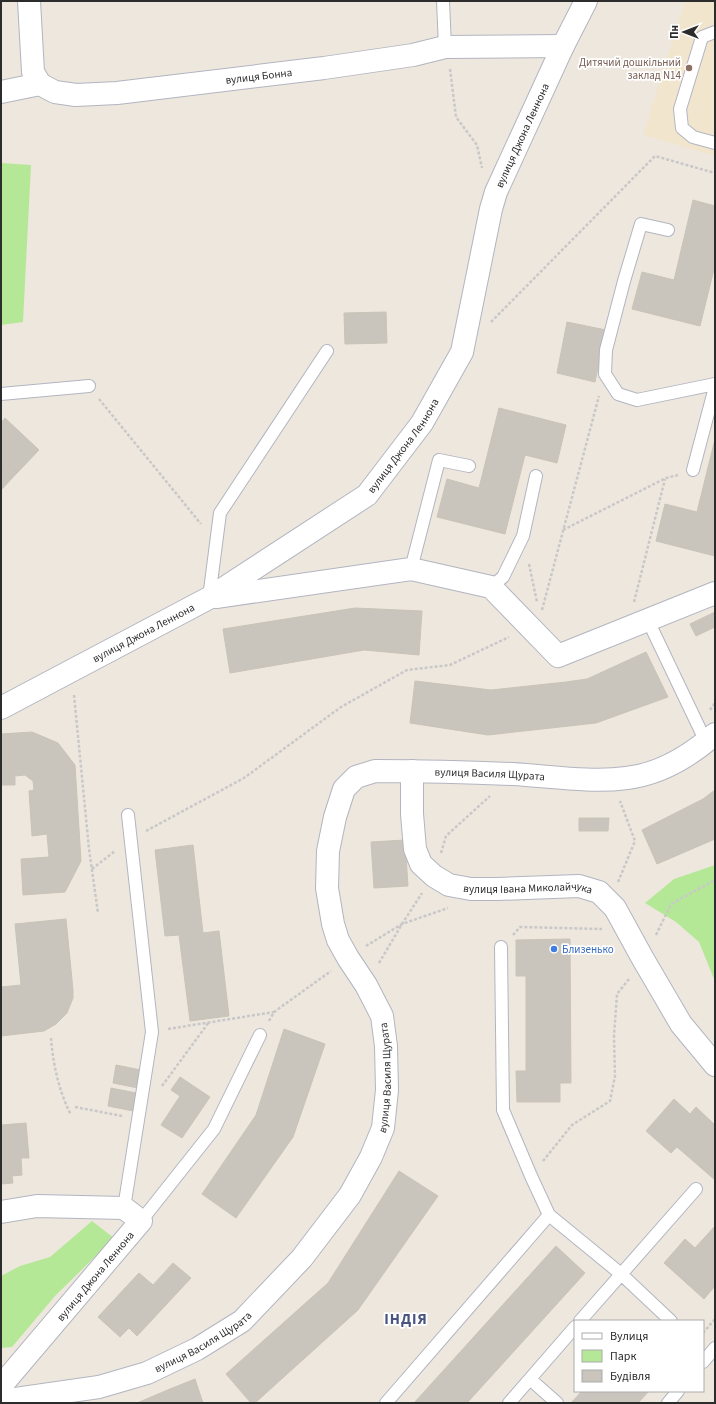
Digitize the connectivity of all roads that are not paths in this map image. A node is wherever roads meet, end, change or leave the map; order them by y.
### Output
1 (29, 1) edge
2 (443, 1) edge
3 (586, 1) edge
4 (715, 32) edge
5 (563, 46) junction
6 (445, 47) junction
7 (40, 84) junction
8 (1, 92) edge
9 (715, 143) edge
10 (668, 230) dead end
11 (327, 351) dead end
12 (715, 384) edge
13 (89, 386) road end
14 (715, 387) edge
15 (1, 394) edge
16 (468, 466) dead end
17 (693, 470) road end
18 (536, 476) dead end
19 (411, 569) junction
20 (491, 587) junction
21 (715, 593) edge
22 (209, 598) junction
23 (653, 631) dead end
24 (1, 708) edge
25 (706, 733) edge
26 (412, 771) junction
27 (128, 815) dead end
28 (501, 947) road end
29 (260, 1035) dead end
30 (715, 1065) edge
31 (696, 1189) dead end
32 (124, 1208) junction
33 (1, 1212) edge
34 (549, 1215) junction
35 (141, 1221) junction
36 (621, 1274) junction
37 (581, 1320) edge
38 (670, 1320) edge
39 (574, 1327) edge
40 (530, 1379) junction
41 (1, 1386) edge
42 (677, 1392) edge
43 (1, 1401) edge
44 (386, 1403) edge
45 (509, 1403) edge
46 (557, 1403) edge
47 (668, 1403) edge

1 - 7 street
2 - 6 lane
3 - 5 street, вулиця Джона Леннона
4 - 9 lane
5 - 6 street, вулиця Бонна
5 - 22 street, вулиця Джона Леннона
6 - 7 street, вулиця Бонна
7 - 8 street
10 - 12 lane
11 - 22 lane
13 - 15 lane
14 - 17 lane
16 - 19 lane
18 - 20 lane
19 - 20 street
19 - 22 street
20 - 21 street
22 - 24 street, вулиця Джона Леннона
23 - 25 lane
25 - 26 street, вулиця Василя Щурата
26 - 30 street, вулиця Івана Миколайчука
26 - 43 street, вулиця Василя Щурата
27 - 32 lane
28 - 34 lane
29 - 35 lane
31 - 36 lane
32 - 33 street
32 - 35 street, вулиця Джона Леннона
34 - 36 lane
34 - 44 lane
35 - 41 street, вулиця Джона Леннона
36 - 37 lane
36 - 38 lane
39 - 40 lane
40 - 45 lane
40 - 46 lane
42 - 47 lane

